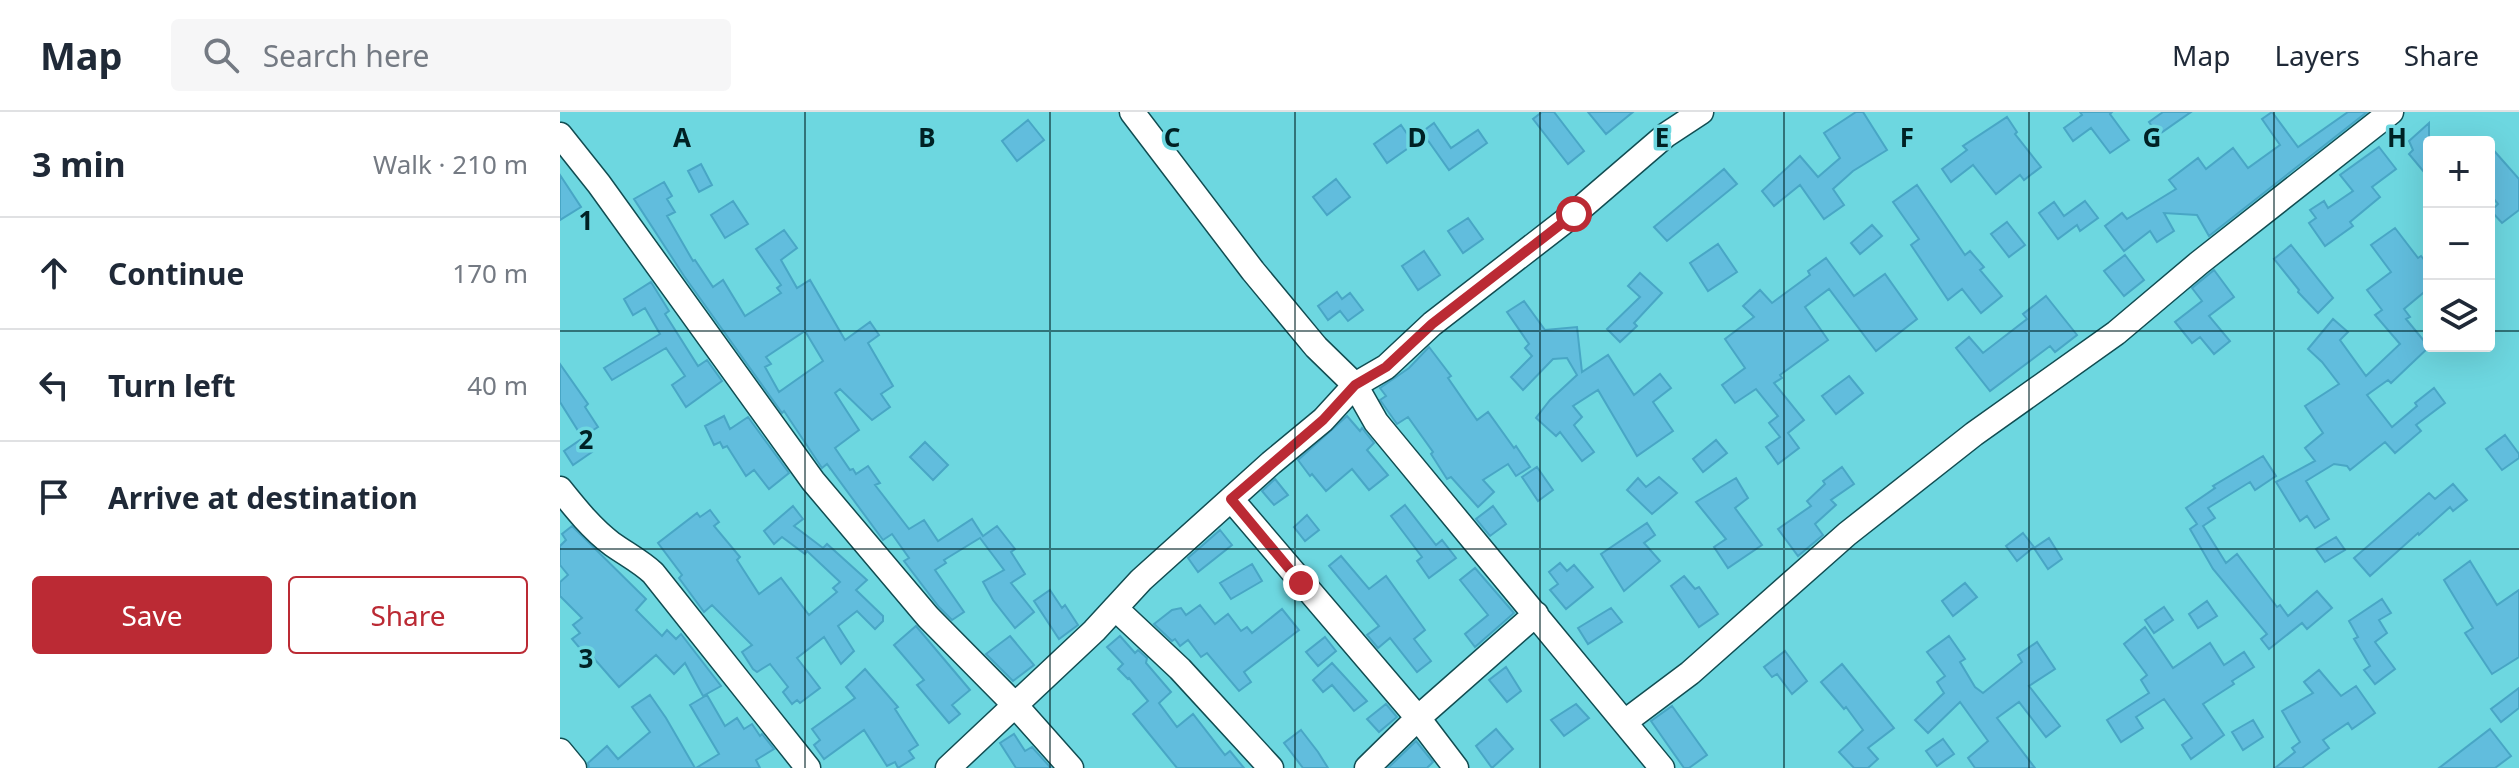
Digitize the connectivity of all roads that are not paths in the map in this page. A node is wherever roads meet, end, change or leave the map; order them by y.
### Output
1 (1132, 112) edge
2 (1701, 112) edge
3 (2391, 112) edge
4 (560, 135) edge
5 (1355, 385) junction
6 (560, 489) edge
7 (1231, 499) junction
8 (1115, 608) junction
9 (1536, 614) junction
10 (1015, 705) junction
11 (1418, 718) junction
12 (1626, 721) junction
13 (560, 751) edge
14 (574, 768) edge
15 (808, 768) edge
16 (948, 768) edge
17 (1071, 768) edge
18 (1271, 768) edge
19 (1367, 768) edge
20 (1456, 768) edge
21 (1662, 768) edge

1 - 5 street
2 - 5 street
3 - 12 street
4 - 10 street
5 - 7 street
5 - 9 street
6 - 15 street
7 - 8 street
7 - 11 street
8 - 10 street
8 - 18 street
9 - 11 street
9 - 12 street
10 - 16 street
10 - 17 street
11 - 19 street
11 - 20 street
12 - 21 street
13 - 14 street

